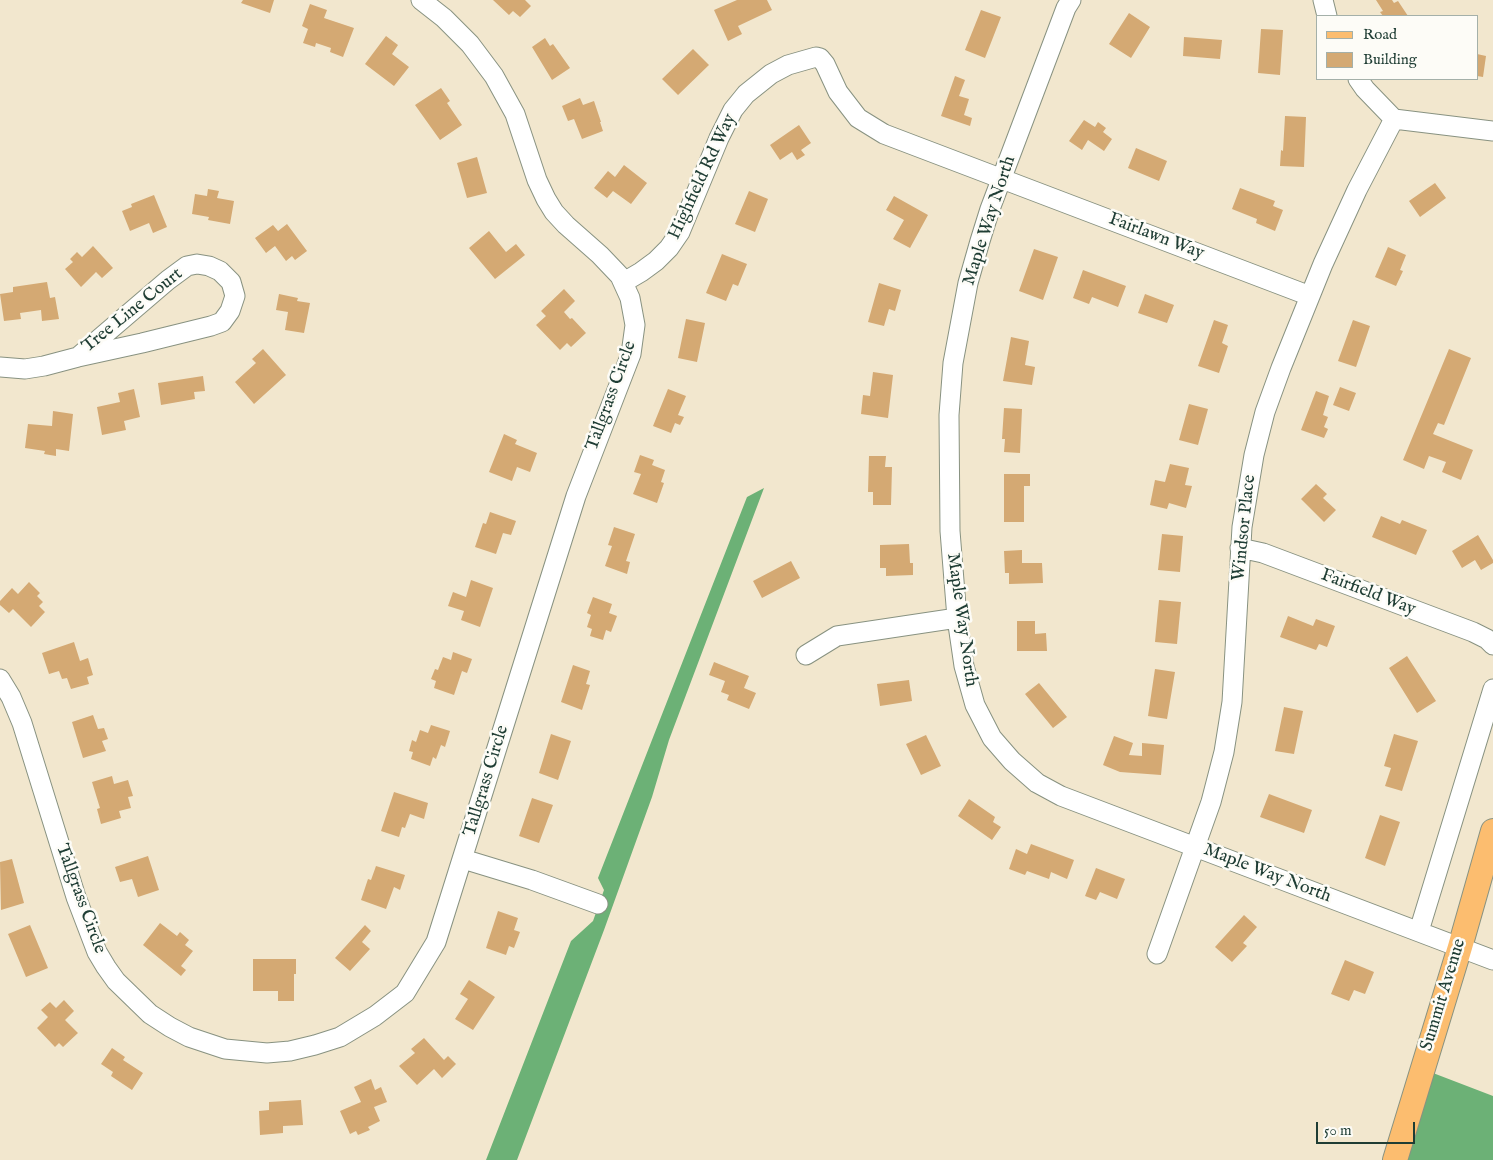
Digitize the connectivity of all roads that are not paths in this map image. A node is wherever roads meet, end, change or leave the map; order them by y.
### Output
1 (421, 0) edge
2 (1071, 0) edge
3 (1323, 0) edge
4 (1328, 15) edge
5 (1359, 80) edge
6 (1394, 119) junction
7 (1493, 131) edge
8 (1002, 179) junction
9 (624, 282) junction
10 (1310, 296) junction
11 (78, 357) junction
12 (0, 367) edge
13 (1240, 548) junction
14 (957, 618) junction
15 (1493, 645) edge
16 (806, 655) dead end
17 (0, 679) edge
18 (1493, 689) edge
19 (1493, 831) edge
20 (1196, 847) junction
21 (463, 859) junction
22 (598, 904) dead end
23 (1418, 931) junction
24 (1460, 946) junction
25 (1157, 954) dead end
26 (1493, 960) edge
27 (1395, 1160) edge

1 - 9 street, Tallgrass Circle
2 - 8 street, Maple Way North
3 - 4 street
5 - 6 street
6 - 7 street
6 - 10 street, Windsor Place
8 - 9 street, Highfield Rd Way
8 - 10 street, Fairlawn Way
8 - 14 street, Maple Way North
9 - 21 street, Tallgrass Circle
10 - 13 street, Windsor Place
11 - 11 street, Tree Line Court
11 - 12 street, Tree Line Court
13 - 15 street, Fairfield Way
13 - 20 street, Windsor Place
14 - 16 street
14 - 20 street, Maple Way North
17 - 21 street, Tallgrass Circle
18 - 23 street
19 - 24 main road, Summit Avenue
20 - 23 street, Maple Way North
20 - 25 street, Windsor Place
21 - 22 street
23 - 24 street, Maple Way North
24 - 26 street, Maple Way North
24 - 27 main road, Summit Avenue

